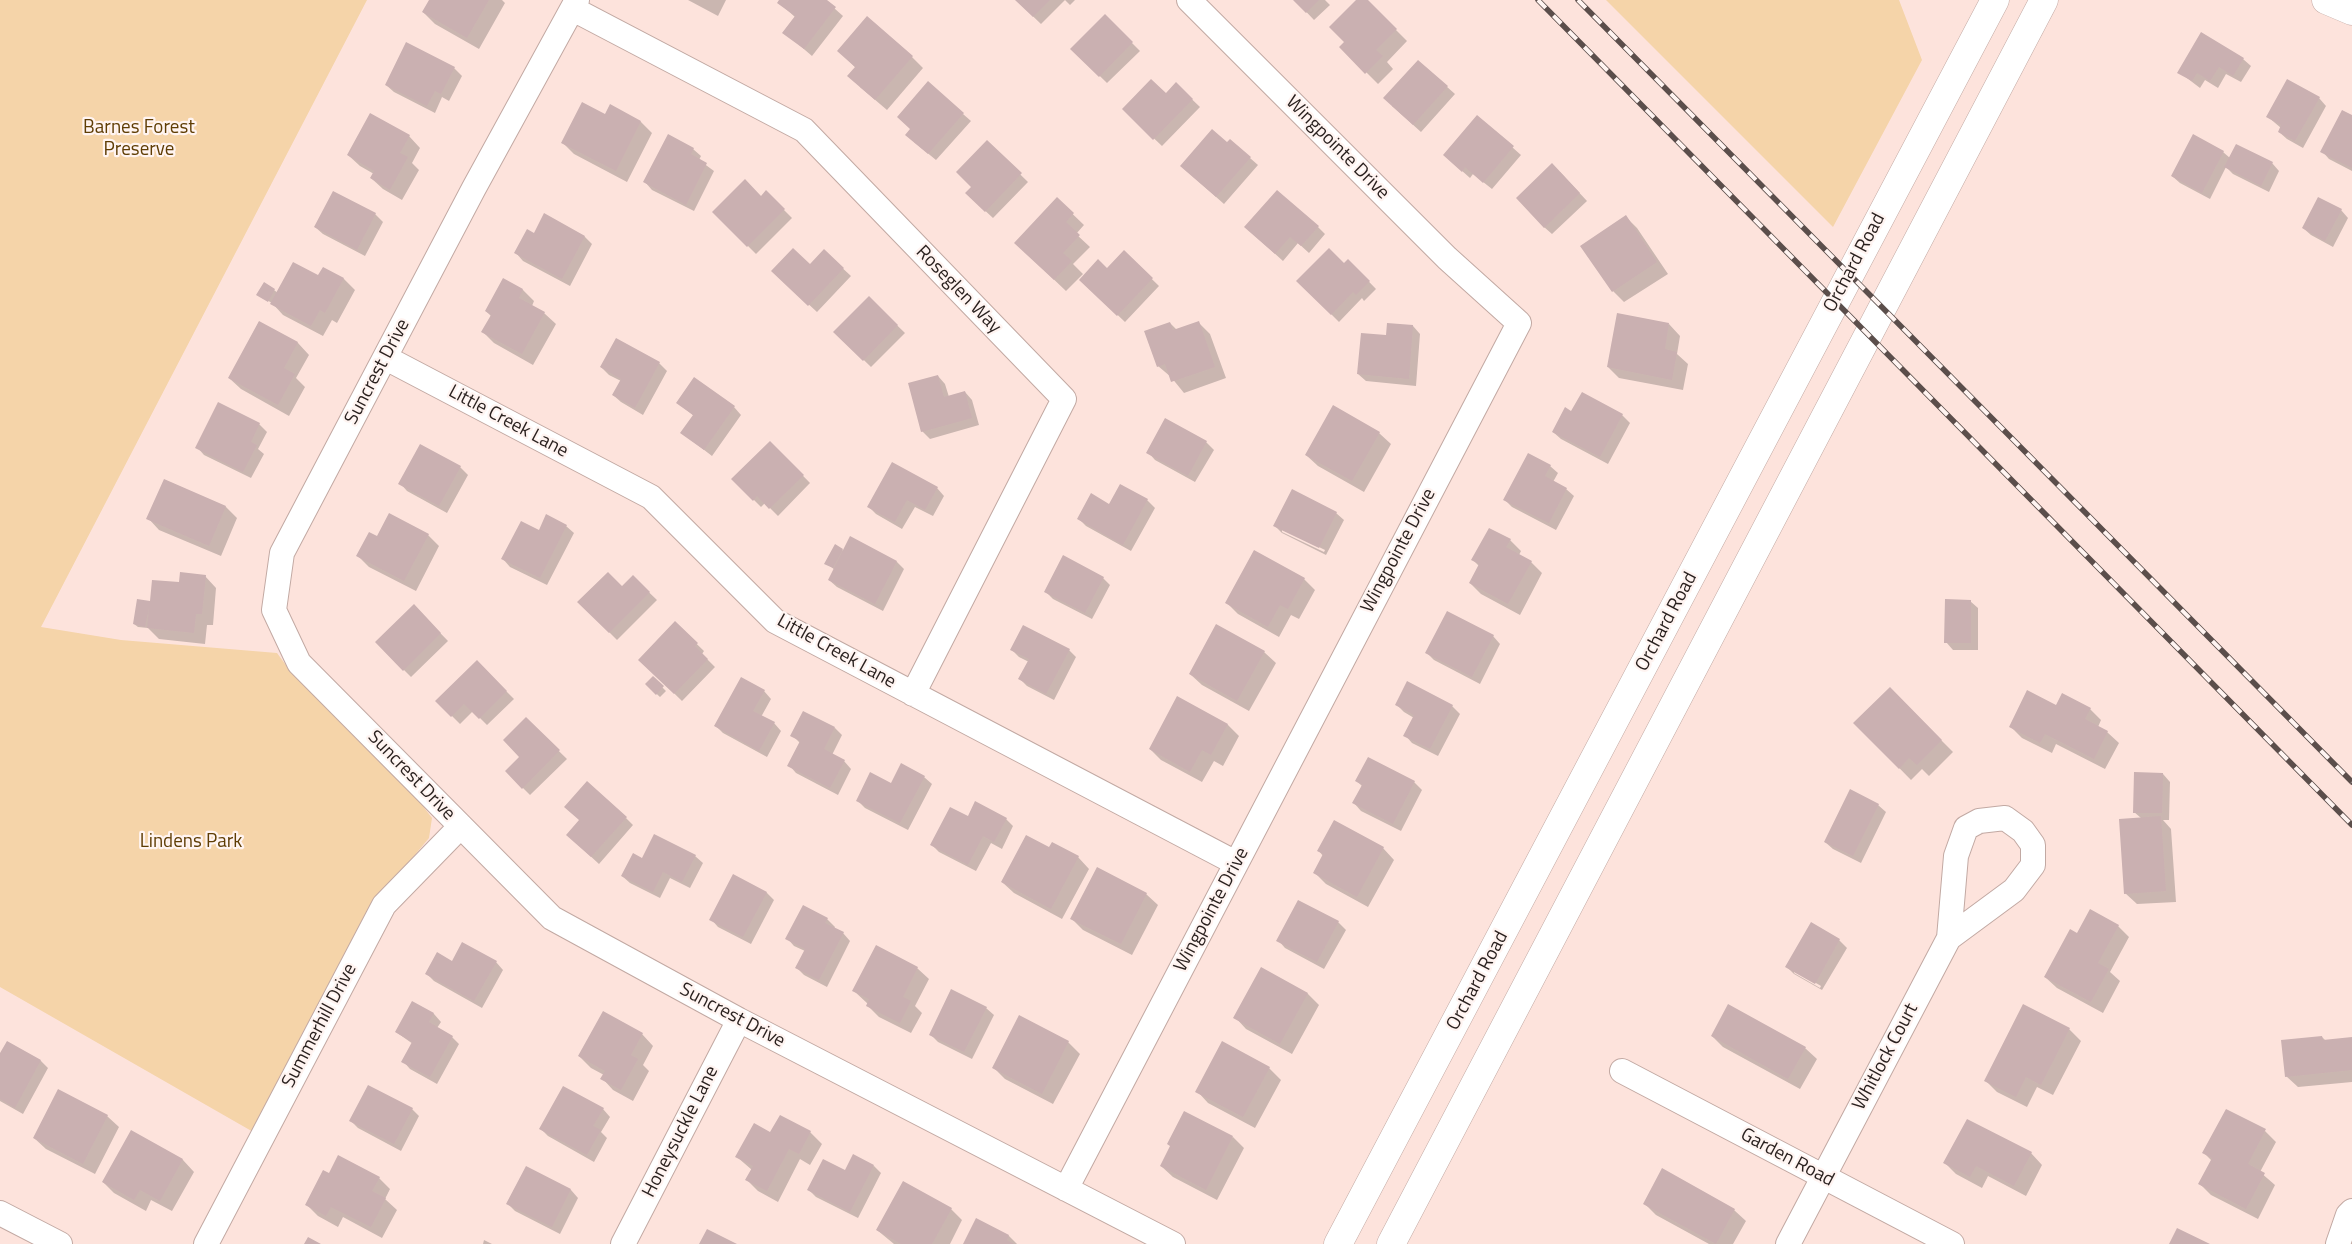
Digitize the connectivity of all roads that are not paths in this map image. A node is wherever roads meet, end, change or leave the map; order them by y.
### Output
1 (1189, 0) edge
2 (1995, 0) edge
3 (2044, 0) edge
4 (2326, 0) edge
5 (575, 4) edge
6 (2352, 11) edge
7 (386, 358) junction
8 (913, 694) junction
9 (460, 827) junction
10 (1236, 863) junction
11 (1949, 938) junction
12 (739, 1020) junction
13 (1622, 1071) dead end
14 (1823, 1176) junction
15 (1066, 1189) junction
16 (2352, 1211) edge
17 (0, 1213) edge
18 (60, 1244) edge
19 (206, 1244) edge
20 (623, 1244) edge
21 (1173, 1244) edge
22 (1338, 1244) edge
23 (1391, 1244) edge
24 (1788, 1244) edge
25 (1952, 1244) edge
26 (2338, 1244) edge

1 - 10 street, Wingpointe Drive
2 - 22 main road, Orchard Road
3 - 23 main road
4 - 6 main road
5 - 7 street, Suncrest Drive
5 - 8 street, Roseglen Way
7 - 8 street, Little Creek Lane
7 - 9 street, Suncrest Drive
8 - 10 street, Little Creek Lane
9 - 12 street, Suncrest Drive
9 - 19 street, Summerhill Drive
10 - 15 street, Wingpointe Drive
11 - 11 street, Whitlock Court
11 - 14 street, Whitlock Court
12 - 15 street, Suncrest Drive
12 - 20 street, Honeysuckle Lane
13 - 14 street, Garden Road
14 - 24 street, Whitlock Court
14 - 25 street, Garden Road
15 - 21 street, Suncrest Drive
16 - 26 street
17 - 18 street

